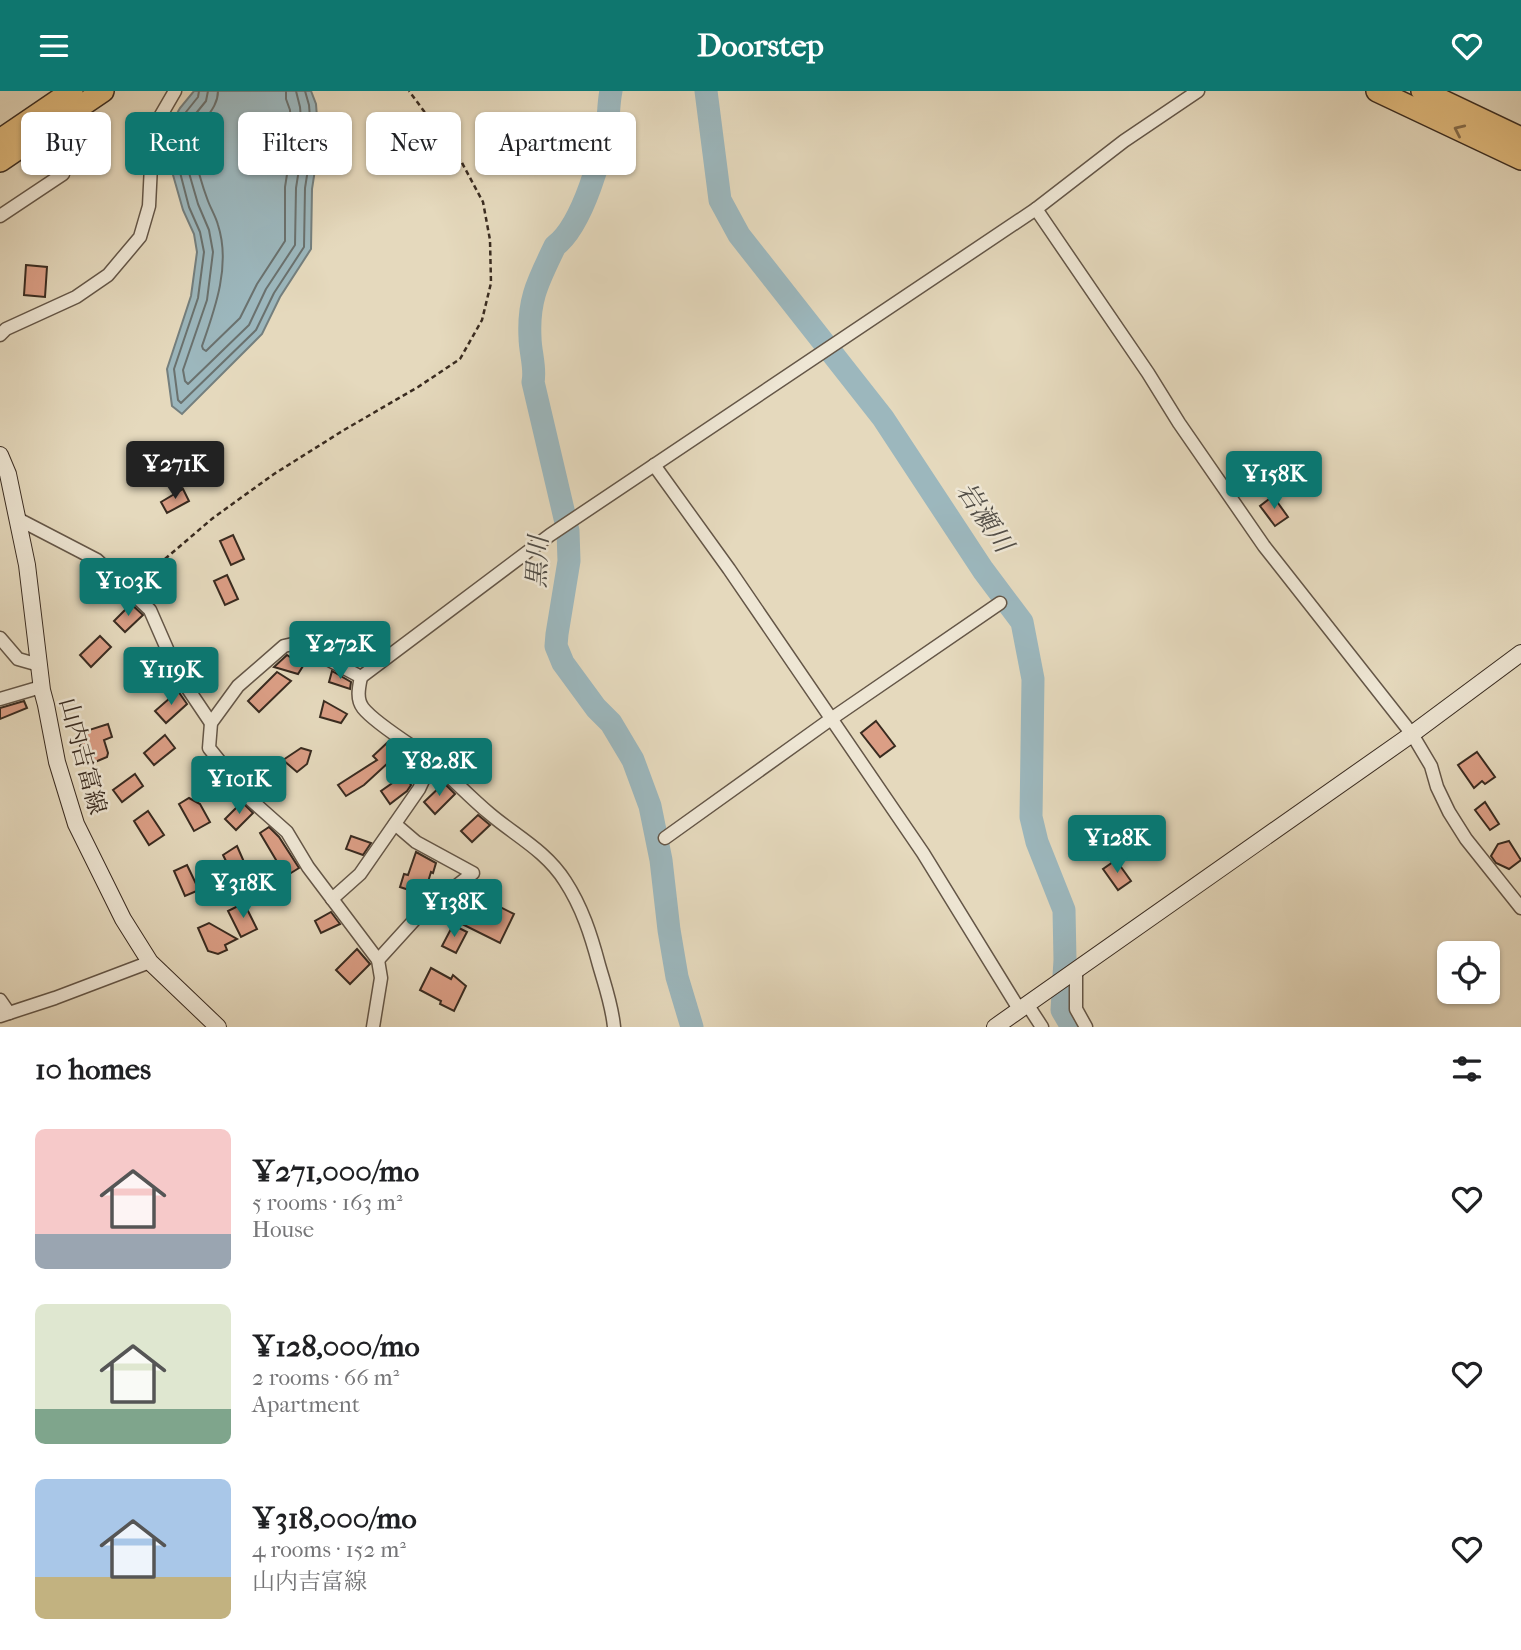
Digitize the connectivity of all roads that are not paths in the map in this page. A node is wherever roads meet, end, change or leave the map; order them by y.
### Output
1 (72, 91) edge
2 (103, 91) edge
3 (175, 91) edge
4 (1198, 91) edge
5 (1377, 91) edge
6 (1422, 91) edge
7 (1521, 138) edge
8 (0, 141) edge
9 (1521, 159) edge
10 (0, 161) edge
11 (62, 175) edge
12 (1036, 209) junction
13 (0, 216) edge
14 (0, 335) edge
15 (0, 455) edge
16 (654, 465) junction
17 (18, 519) junction
18 (1000, 603) dead end
19 (0, 638) edge
20 (1521, 653) edge
21 (38, 664) junction
22 (361, 677) junction
23 (41, 687) junction
24 (0, 698) edge
25 (831, 719) junction
26 (211, 723) junction
27 (1412, 734) junction
28 (432, 761) junction
29 (395, 824) junction
30 (665, 838) dead end
31 (332, 899) junction
32 (1521, 908) edge
33 (378, 960) junction
34 (150, 962) junction
35 (1072, 974) junction
36 (0, 1000) edge
37 (1023, 1006) junction
38 (5, 1014) edge
39 (218, 1027) edge
40 (373, 1027) edge
41 (614, 1027) edge
42 (995, 1027) edge
43 (1042, 1027) edge
44 (1086, 1027) edge

1 - 8 highway
2 - 10 highway
3 - 14 street
4 - 12 street
9 -> 5 highway
6 - 7 highway
11 - 13 street
12 - 16 street
12 - 27 street
15 - 17 main road, 山内吉富線
16 - 22 street
16 - 25 street
17 - 21 main road, 山内吉富線
17 - 26 street
18 - 25 street
19 - 21 street
20 - 27 main road
21 - 23 main road, 山内吉富線
22 - 26 street
22 - 28 street
23 - 24 street
23 - 34 main road, 山内吉富線
25 - 30 street
25 - 37 street
26 - 31 street
27 - 32 street
27 - 35 main road
28 - 29 street
28 - 41 street
29 - 31 street
29 - 33 street
31 - 33 street
33 - 40 street
34 - 38 street
34 - 39 main road, 山内吉富線
35 - 37 main road
35 - 44 street
36 - 38 street
37 - 42 main road
37 - 43 street

